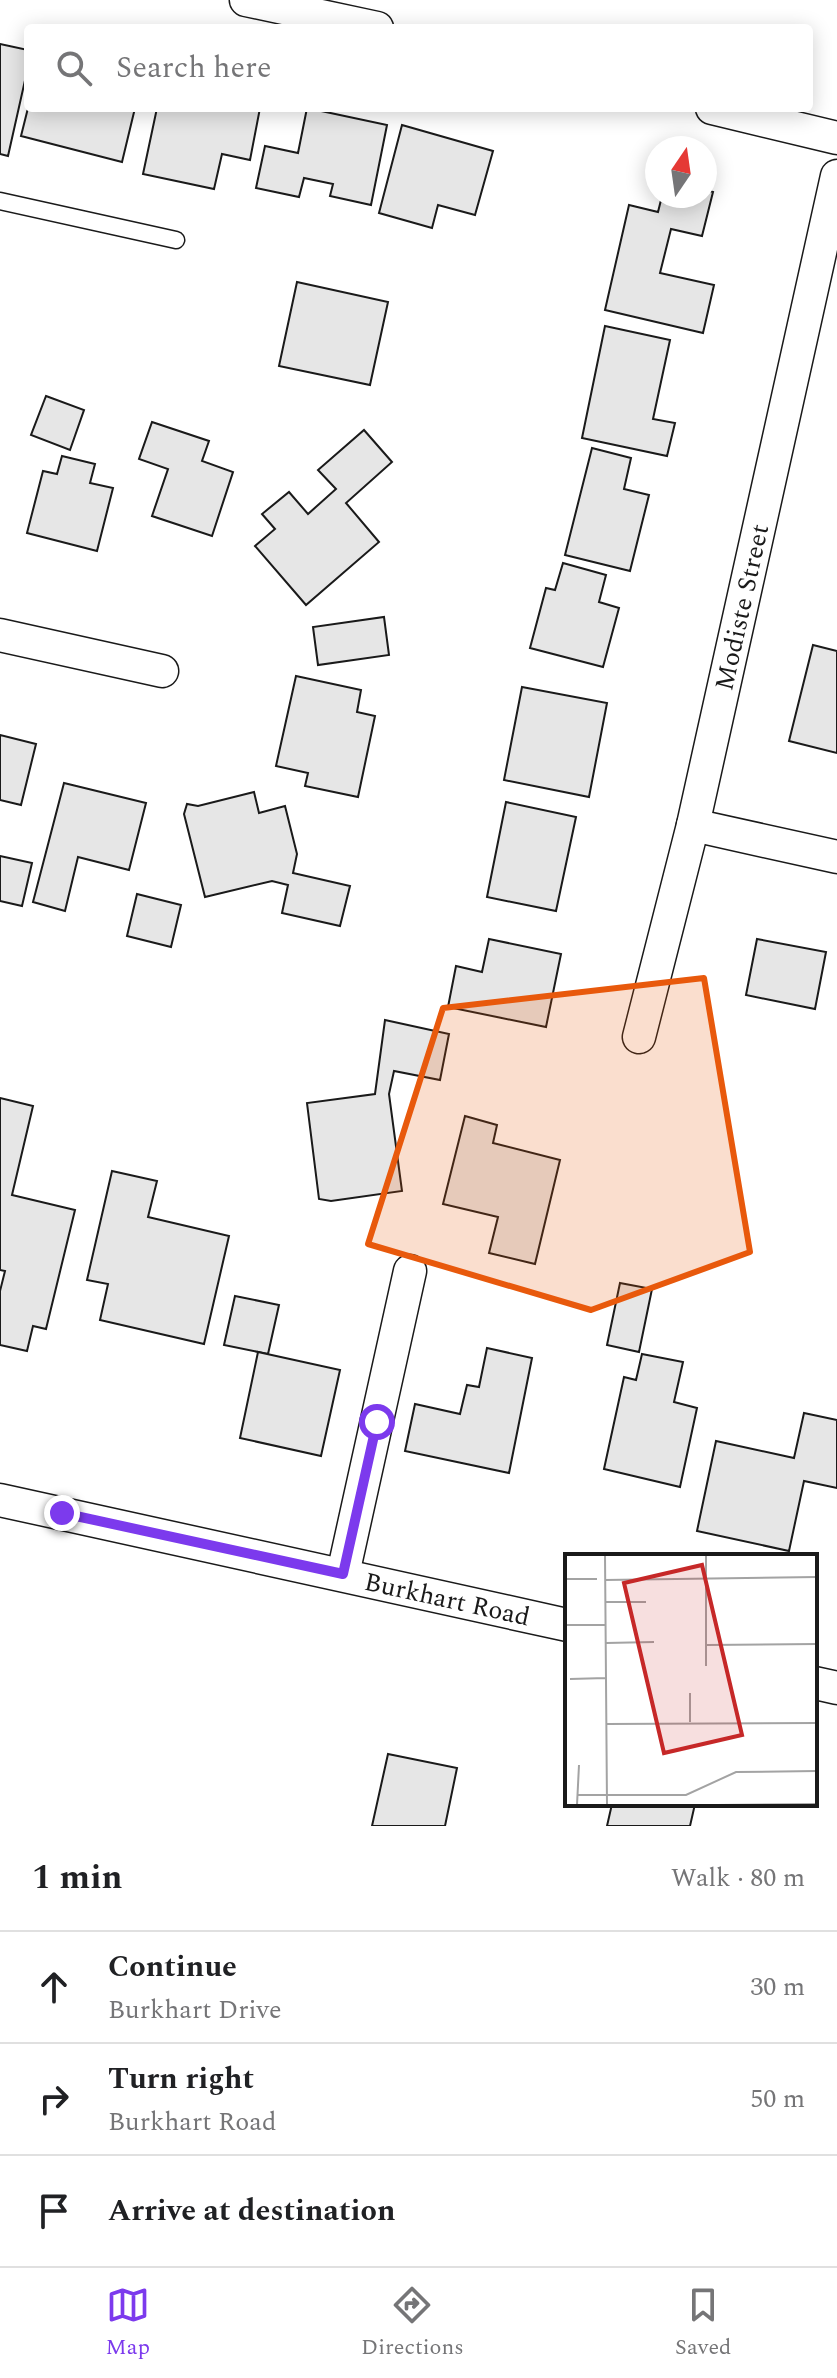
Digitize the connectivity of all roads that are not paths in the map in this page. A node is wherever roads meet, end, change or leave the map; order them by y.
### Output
1 (246, 0) edge
2 (345, 10) edge
3 (370, 24) edge
4 (729, 112) edge
5 (837, 138) edge
6 (837, 176) edge
7 (0, 201) edge
8 (176, 240) dead end
9 (0, 635) edge
10 (162, 671) dead end
11 (693, 825) junction
12 (837, 857) edge
13 (639, 1037) dead end
14 (410, 1271) dead end
15 (0, 1500) edge
16 (343, 1574) junction
17 (565, 1625) edge
18 (817, 1683) edge
19 (837, 1688) edge

1 - 2 street
2 - 3 street
4 - 5 street
6 - 11 street, Modiste Street
7 - 8 lane
9 - 10 street
11 - 12 street
11 - 13 street, Modiste Street
14 - 16 street
15 - 16 street, Burkhart Road
16 - 17 street, Burkhart Road
18 - 19 street

